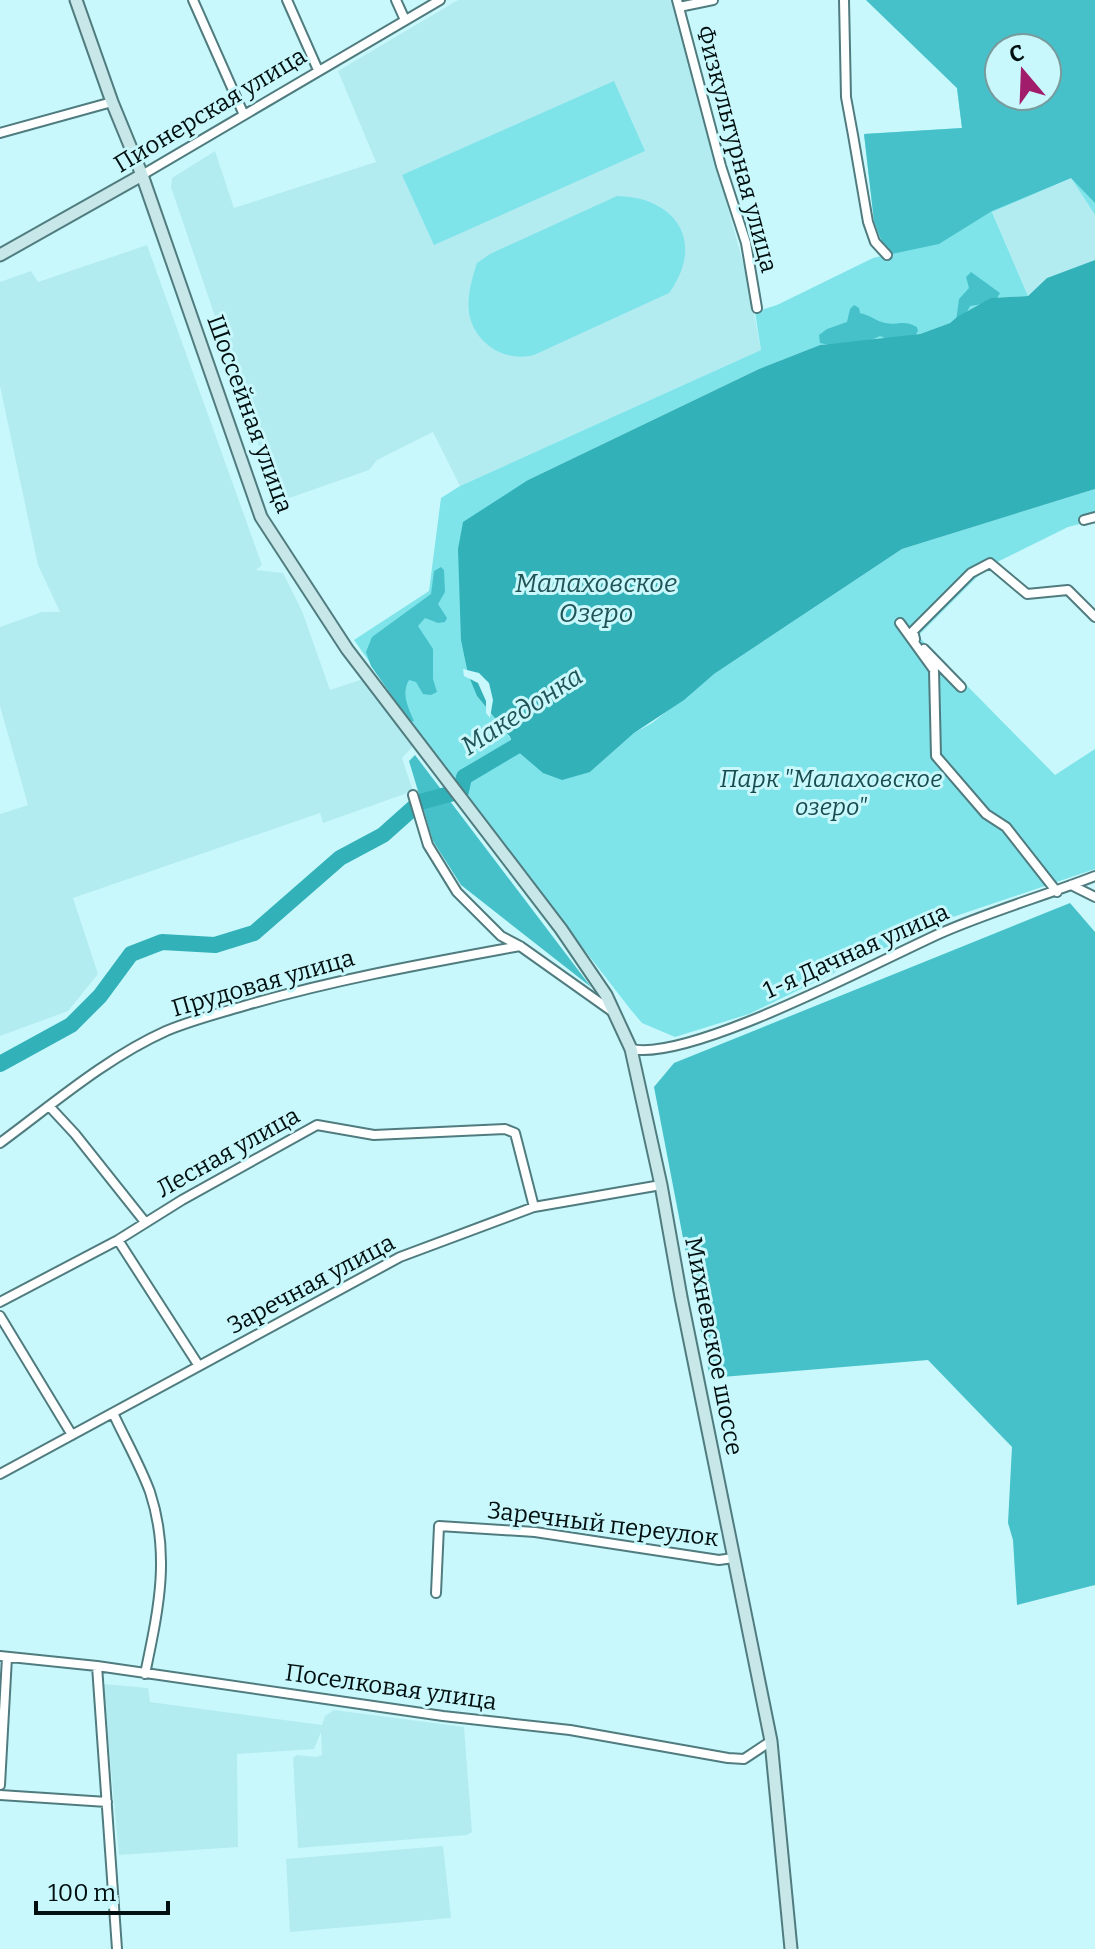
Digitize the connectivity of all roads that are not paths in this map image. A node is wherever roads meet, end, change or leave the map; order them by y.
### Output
1 (76, 0) edge
2 (193, 0) edge
3 (287, 0) edge
4 (396, 0) edge
5 (440, 0) edge
6 (713, 0) edge
7 (844, 0) edge
8 (678, 4) edge
9 (405, 20) junction
10 (318, 70) junction
11 (112, 102) junction
12 (244, 115) junction
13 (0, 133) edge
14 (142, 175) junction
15 (0, 255) edge
16 (887, 255) dead end
17 (757, 308) dead end
18 (1095, 517) edge
19 (1084, 520) dead end
20 (1094, 614) edge
21 (900, 623) dead end
22 (961, 687) dead end
23 (413, 795) dead end
24 (462, 802) joint
25 (1094, 879) edge
26 (1071, 885) junction
27 (1057, 892) junction
28 (1095, 897) edge
29 (520, 946) junction
30 (617, 1015) junction
31 (631, 1049) junction
32 (49, 1106) junction
33 (0, 1143) edge
34 (661, 1185) junction
35 (534, 1207) junction
36 (145, 1222) junction
37 (118, 1240) junction
38 (0, 1302) edge
39 (0, 1316) edge
40 (199, 1366) junction
41 (113, 1413) junction
42 (72, 1435) junction
43 (0, 1474) edge
44 (733, 1558) junction
45 (436, 1593) dead end
46 (4, 1657) edge
47 (97, 1666) junction
48 (145, 1674) junction
49 (771, 1741) junction
50 (0, 1785) edge
51 (0, 1795) edge
52 (107, 1802) junction
53 (117, 1949) edge
54 (791, 1949) edge

1 - 11 main road, Шоссейная улица
2 - 12 street
3 - 10 street
4 - 9 street
5 - 9 street, Пионерская улица
6 - 8 street
7 - 16 street
8 - 17 street, Физкультурная улица
9 - 10 street, Пионерская улица
10 - 12 street, Пионерская улица
11 - 13 street
11 - 14 main road, Шоссейная улица
12 - 14 street, Пионерская улица
14 - 15 main road, Пионерская улица
14 - 24 main road, Шоссейная улица
18 - 19 street
20 - 22 street
21 - 27 street
23 - 29 street
24 - 30 main road, Михневское шоссе
25 - 26 street, 1-я Дачная улица
26 - 27 street, 1-я Дачная улица
26 - 28 street
27 - 31 street, 1-я Дачная улица
29 - 30 street
29 - 32 street, Прудовая улица
30 - 31 main road, Михневское шоссе
31 - 34 main road, Михневское шоссе
32 - 33 street, Прудовая улица
32 - 36 street
34 - 35 street, Заречная улица
34 - 44 main road, Михневское шоссе
35 - 36 street, Лесная улица
35 - 40 street, Заречная улица
36 - 37 street, Лесная улица
37 - 38 street, Лесная улица
37 - 40 street
39 - 42 street
40 - 41 street, Заречная улица
41 - 42 street, Заречная улица
41 - 48 street
42 - 43 street, Заречная улица
44 - 45 street, Заречный переулок
44 - 49 main road, Михневское шоссе
46 - 47 street, Поселковая улица
46 - 50 street
47 - 48 street, Поселковая улица
47 - 52 street
48 - 49 street, Поселковая улица
49 - 54 main road, Михневское шоссе
51 - 52 street
52 - 53 street

